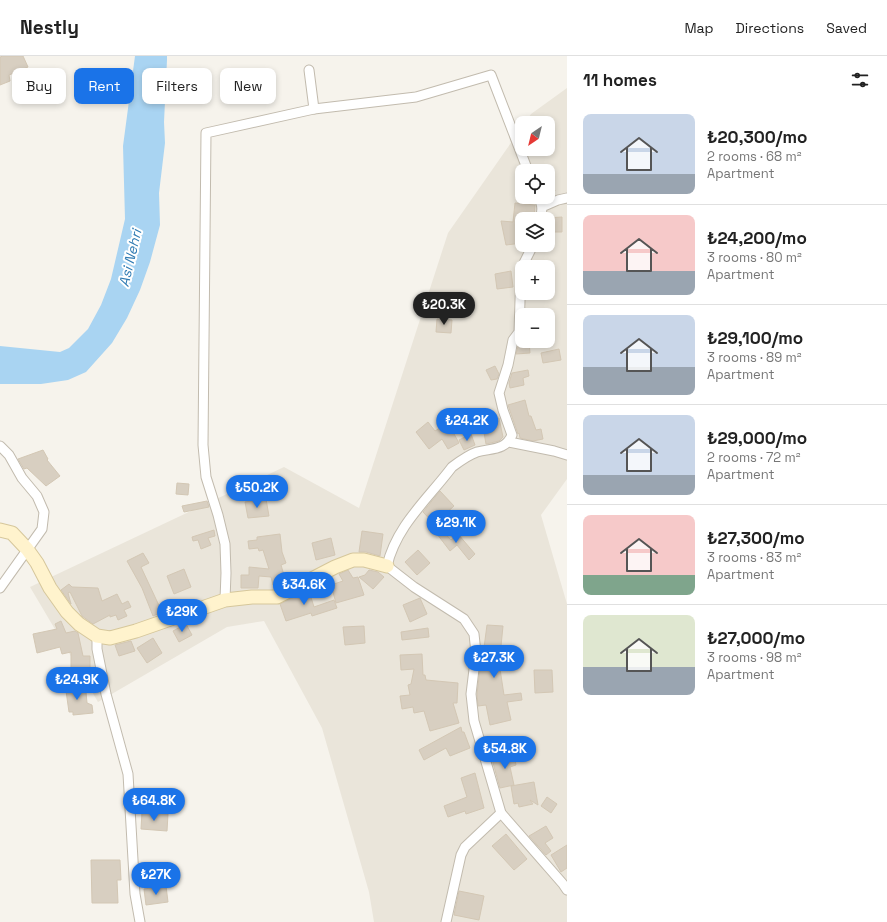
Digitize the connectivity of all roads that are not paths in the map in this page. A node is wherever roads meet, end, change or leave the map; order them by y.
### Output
1 (309, 70) dead end
2 (314, 109) junction
3 (525, 164) edge
4 (567, 198) edge
5 (541, 204) edge
6 (542, 207) junction
7 (542, 212) edge
8 (520, 300) edge
9 (509, 442) junction
10 (0, 446) edge
11 (567, 455) edge
12 (0, 530) edge
13 (27, 549) junction
14 (387, 566) junction
15 (0, 588) edge
16 (225, 600) junction
17 (97, 636) junction
18 (501, 813) junction
19 (567, 890) edge
20 (140, 922) edge
21 (446, 922) edge

1 - 2 street
2 - 3 street
2 - 16 street
4 - 6 street
5 - 6 street
6 - 7 street
8 - 9 street
9 - 11 street
9 - 14 street
10 - 13 street
12 - 13 street
13 - 15 street
13 - 17 street
14 - 16 street
14 - 18 street
16 - 17 street
17 - 20 street
18 - 19 street
18 - 21 street

